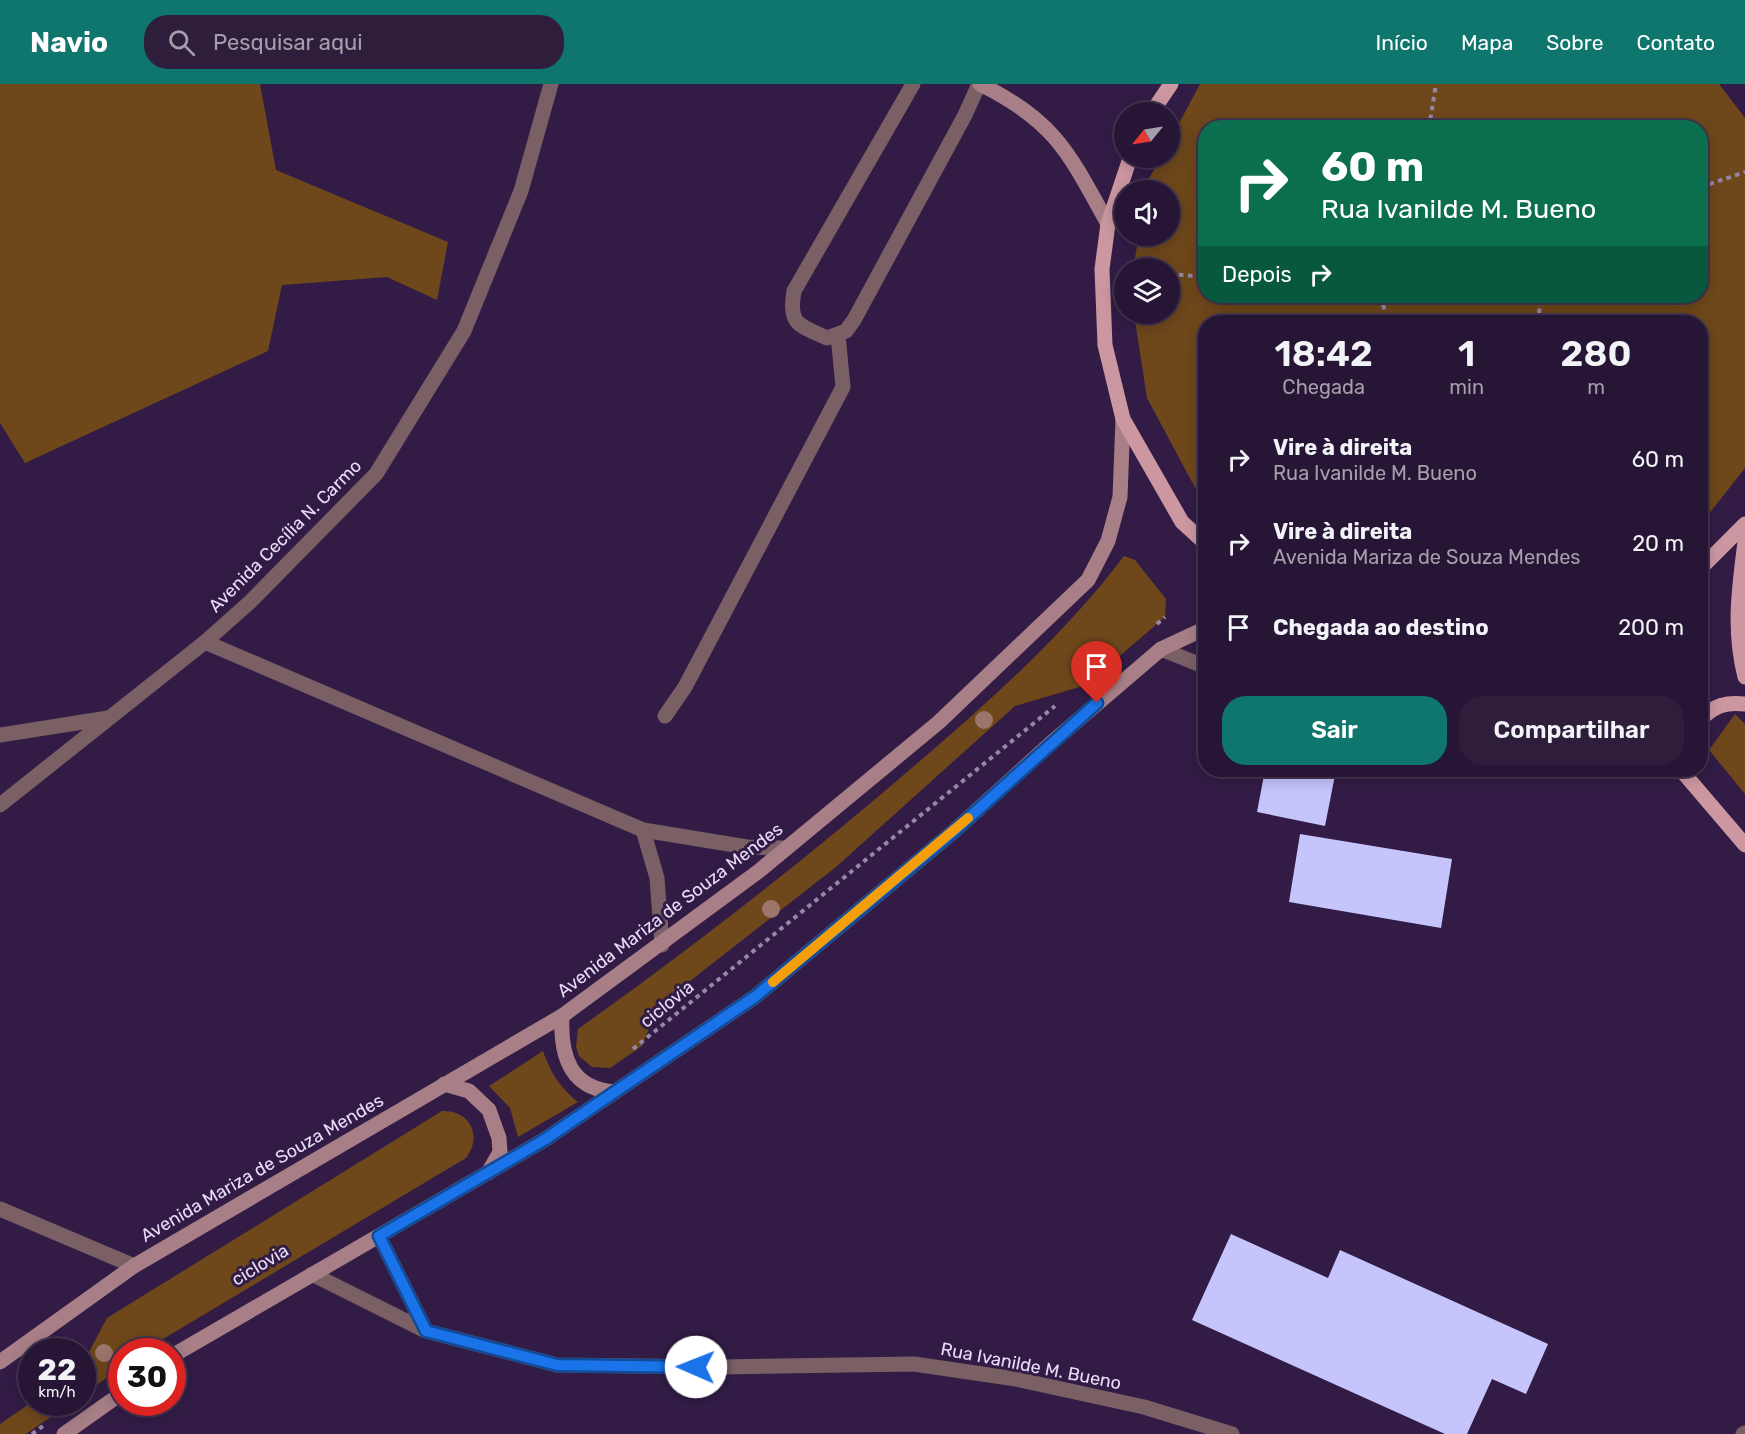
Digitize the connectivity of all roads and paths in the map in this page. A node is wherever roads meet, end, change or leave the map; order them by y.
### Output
1 (551, 84) edge
2 (913, 84) edge
3 (979, 84) edge
4 (1171, 84) edge
5 (1436, 84) edge
6 (1159, 102) edge
7 (1430, 120) edge
8 (1127, 168) edge
9 (1745, 172) edge
10 (1708, 185) edge
11 (1108, 224) junction
12 (1180, 275) edge
13 (1198, 276) edge
14 (838, 335) junction
15 (1124, 418) junction
16 (1745, 524) edge
17 (1198, 537) edge
18 (1745, 542) edge
19 (1708, 561) edge
20 (1165, 617) dead end
21 (1151, 628) dead end
22 (1198, 632) edge
23 (205, 642) junction
24 (1161, 649) junction
25 (1198, 664) edge
26 (1745, 676) edge
27 (1059, 703) dead end
28 (1745, 704) edge
29 (1708, 712) edge
30 (666, 716) dead end
31 (108, 718) junction
32 (0, 735) edge
33 (1690, 777) edge
34 (0, 805) edge
35 (643, 830) junction
36 (1745, 844) edge
37 (785, 848) junction
38 (662, 945) junction
39 (562, 1016) junction
40 (627, 1054) dead end
41 (444, 1084) junction
42 (615, 1092) junction
43 (488, 1173) junction
44 (0, 1209) edge
45 (379, 1236) junction
46 (134, 1266) junction
47 (312, 1274) junction
48 (426, 1331) junction
49 (186, 1348) edge
50 (0, 1362) edge
51 (108, 1403) edge
52 (64, 1434) edge
53 (1232, 1434) edge

1 - 23 street, Avenida Cecília N. Carmo
2 - 14 street
3 - 11 main road
3 - 14 street
4 - 6 main road
5 - 7 path
8 - 11 main road
9 - 10 path
11 - 15 main road
12 - 13 path
14 - 30 street
15 - 17 main road
15 - 37 main road, Avenida Mariza de Souza Mendes
16 - 19 main road
18 - 26 main road
20 - 21 path
22 - 24 main road
23 - 31 street, Avenida Cecília N. Carmo
23 - 35 street
24 - 25 street
24 - 42 main road
27 - 40 path, ciclovia
28 - 29 main road
31 - 32 street
31 - 34 street, Avenida Cecília N. Carmo
33 - 36 main road
35 - 37 street
35 - 38 street
37 - 38 main road, Avenida Mariza de Souza Mendes
38 - 39 main road, Avenida Mariza de Souza Mendes
39 - 41 main road, Avenida Mariza de Souza Mendes
39 - 42 main road
41 - 43 main road
41 - 46 main road, Avenida Mariza de Souza Mendes
42 - 43 main road
43 - 45 main road
44 - 46 street
45 - 47 main road
45 - 48 street
46 - 50 main road, Avenida Mariza de Souza Mendes
47 - 48 street, Rua Ivanilde M. Bueno
47 - 49 main road
48 - 53 street, Rua Ivanilde M. Bueno
51 - 52 main road

